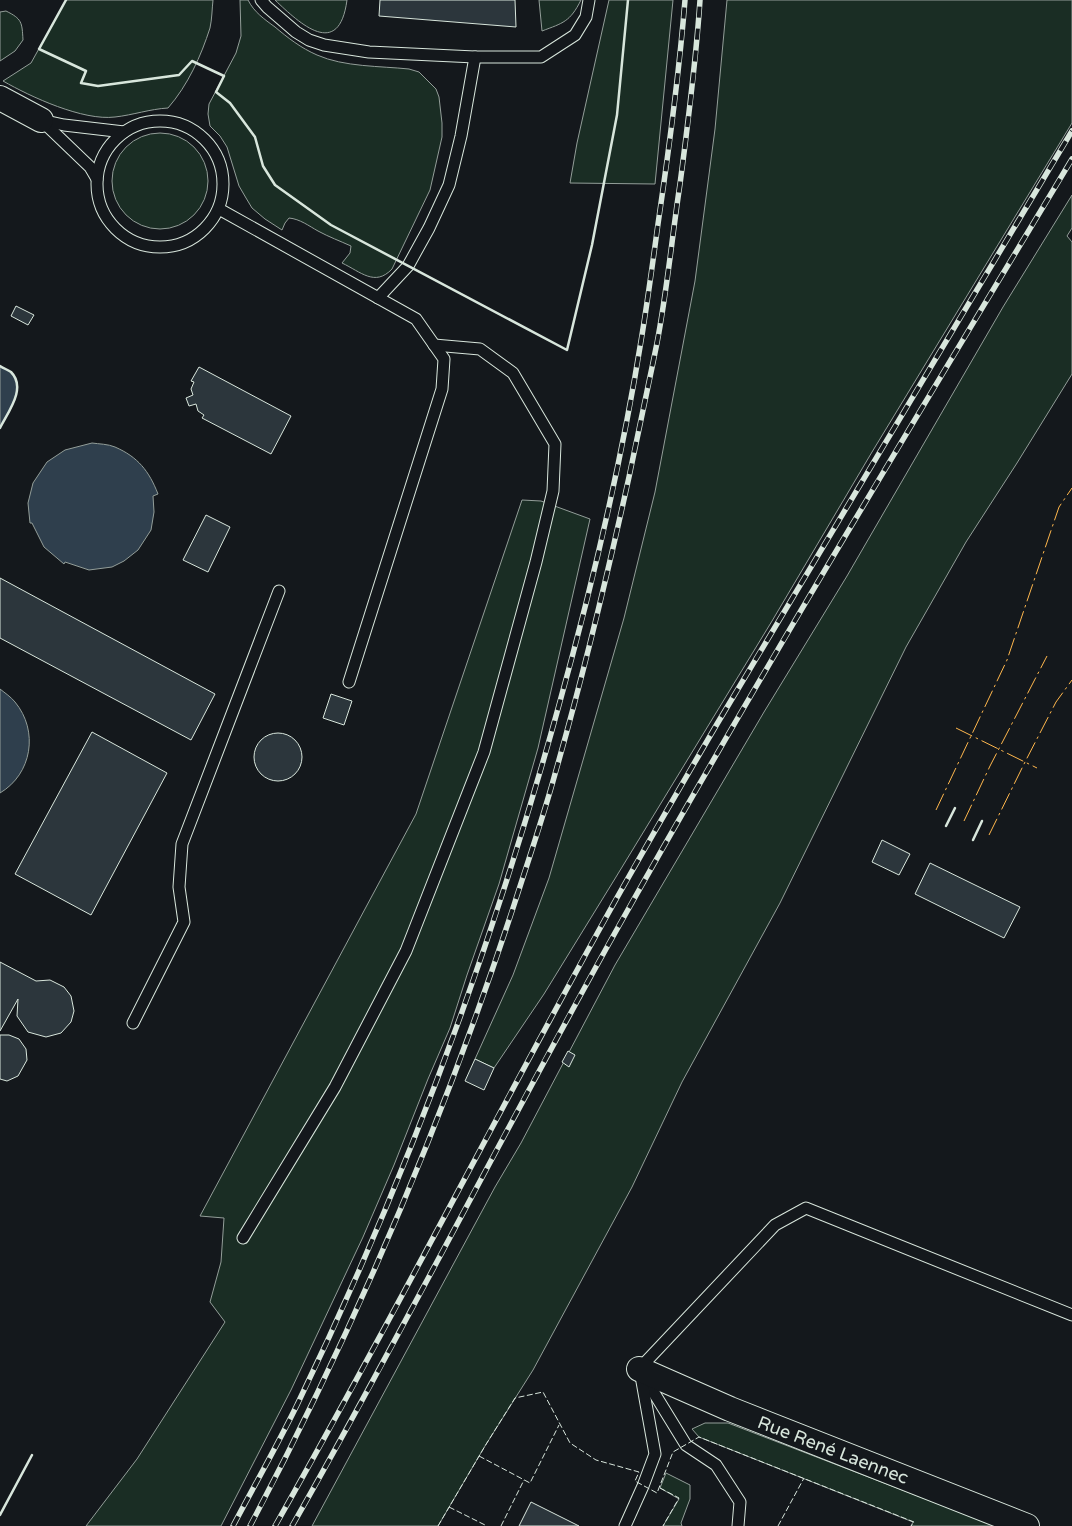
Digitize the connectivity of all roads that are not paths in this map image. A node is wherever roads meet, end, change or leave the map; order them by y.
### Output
1 (261, 0) edge
2 (589, 0) edge
3 (475, 57) junction
4 (0, 98) edge
5 (41, 120) junction
6 (124, 132) junction
7 (97, 179) junction
8 (219, 209) junction
9 (378, 298) junction
10 (434, 345) junction
11 (279, 591) dead end
12 (349, 682) dead end
13 (132, 1023) dead end
14 (243, 1238) dead end
15 (1072, 1314) edge
16 (639, 1369) junction
17 (625, 1526) edge
18 (738, 1526) edge
19 (1027, 1526) edge

1 - 3 lane
2 - 3 lane
3 - 9 lane
4 - 5 street
5 - 6 lane
5 - 7 lane
6 - 7 lane
6 - 8 lane
7 - 8 lane
8 - 9 lane
9 - 10 lane
10 - 12 lane
10 - 14 lane
11 - 13 lane
15 - 16 lane
16 - 17 lane
16 - 18 lane
16 - 19 street, Rue René Laennec

